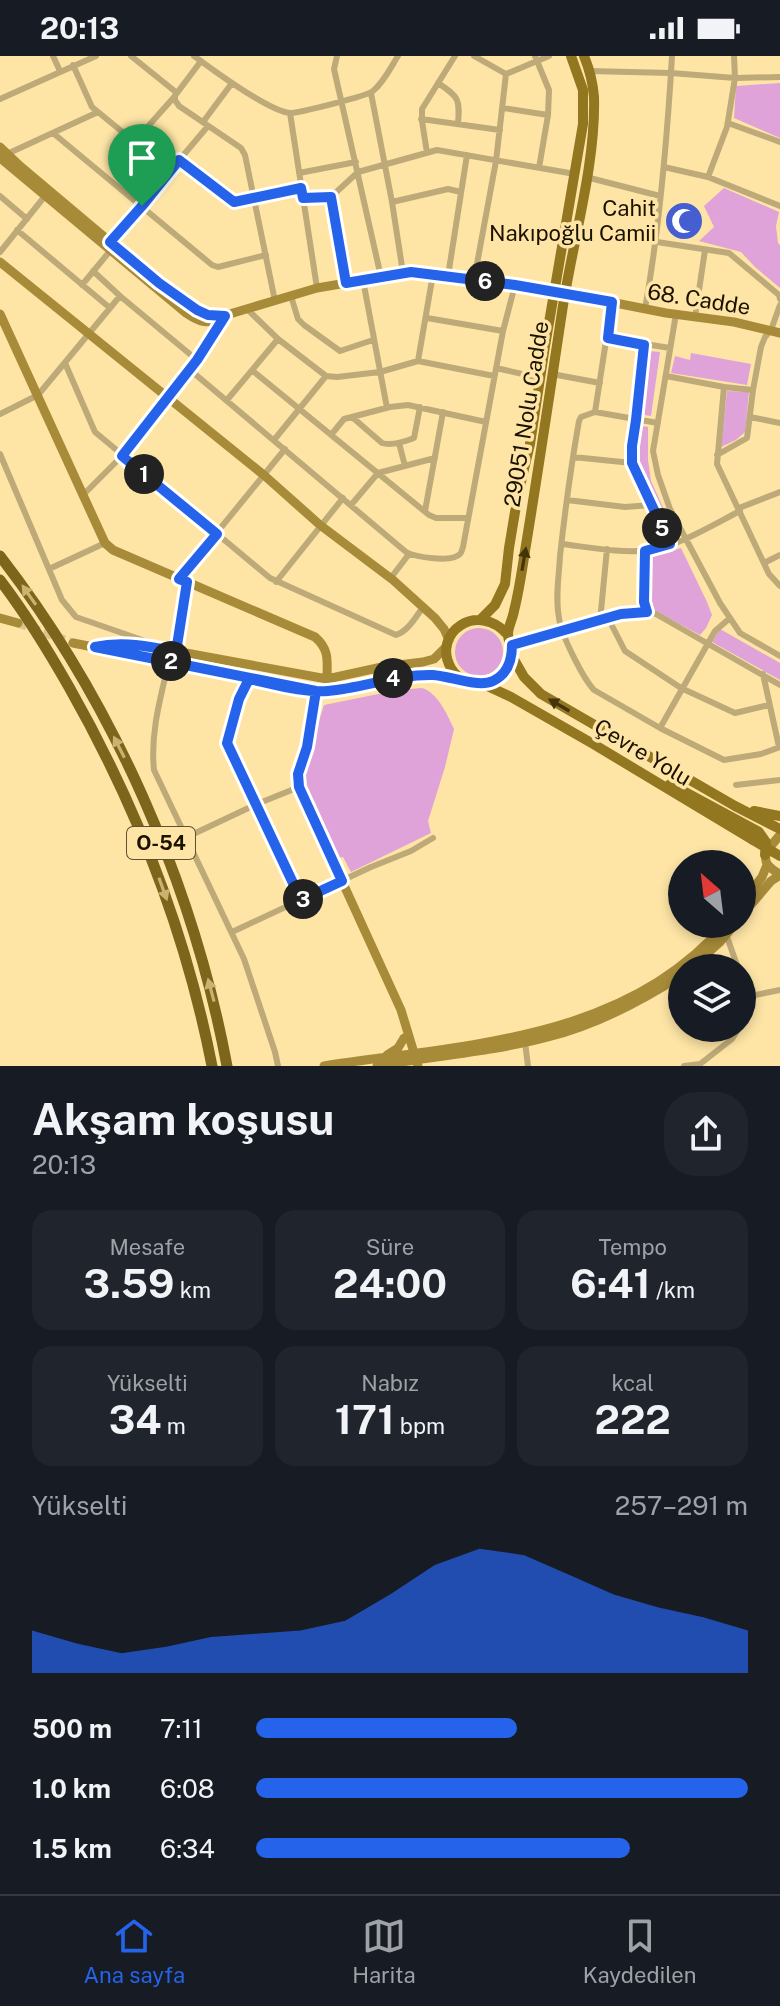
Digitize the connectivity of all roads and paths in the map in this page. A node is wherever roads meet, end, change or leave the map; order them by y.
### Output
1 (53, 56) edge
2 (96, 56) edge
3 (131, 56) edge
4 (194, 56) edge
5 (337, 56) edge
6 (398, 56) edge
7 (455, 56) edge
8 (474, 56) edge
9 (549, 56) edge
10 (571, 56) edge
11 (584, 56) edge
12 (672, 56) edge
13 (734, 56) edge
14 (536, 58) edge
15 (201, 61) junction
16 (73, 65) junction
17 (60, 71) junction
18 (589, 71) junction
19 (671, 73) junction
20 (506, 74) junction
21 (780, 77) edge
22 (735, 78) junction
23 (232, 83) junction
24 (438, 83) junction
25 (371, 93) junction
26 (176, 94) junction
27 (0, 99) edge
28 (343, 102) junction
29 (503, 108) junction
30 (98, 112) junction
31 (290, 113) junction
32 (548, 115) junction
33 (421, 119) junction
34 (728, 123) junction
35 (206, 124) junction
36 (458, 124) junction
37 (500, 130) junction
38 (53, 133) junction
39 (135, 141) junction
40 (780, 142) edge
41 (2, 153) edge
42 (427, 153) junction
43 (467, 155) junction
44 (179, 160) junction
45 (496, 161) junction
46 (356, 162) junction
47 (385, 165) junction
48 (664, 167) junction
49 (539, 168) junction
50 (170, 171) junction
51 (358, 172) junction
52 (299, 173) junction
53 (575, 174) junction
54 (586, 177) junction
55 (708, 177) junction
56 (301, 188) junction
57 (461, 192) junction
58 (0, 196) edge
59 (45, 196) junction
60 (660, 196) junction
61 (331, 197) junction
62 (303, 198) junction
63 (254, 199) junction
64 (392, 202) junction
65 (142, 206) junction
66 (780, 206) edge
67 (27, 219) junction
68 (17, 230) junction
69 (657, 242) junction
70 (110, 247) junction
71 (705, 250) junction
72 (0, 252) edge
73 (266, 255) junction
74 (0, 262) edge
75 (93, 271) junction
76 (403, 273) junction
77 (433, 273) junction
78 (448, 276) junction
79 (381, 277) junction
80 (363, 280) junction
81 (474, 280) junction
82 (346, 283) junction
83 (82, 285) junction
84 (515, 285) junction
85 (317, 288) junction
86 (559, 292) junction
87 (120, 296) junction
88 (291, 296) junction
89 (780, 297) edge
90 (275, 301) junction
91 (612, 302) junction
92 (780, 305) edge
93 (110, 308) junction
94 (247, 309) junction
95 (645, 309) junction
96 (0, 314) edge
97 (676, 314) junction
98 (224, 316) junction
99 (695, 317) junction
100 (427, 318) junction
101 (503, 331) junction
102 (776, 332) edge
103 (89, 334) junction
104 (608, 338) junction
105 (278, 339) junction
106 (373, 340) junction
107 (644, 345) junction
108 (670, 348) junction
109 (197, 360) junction
110 (418, 361) junction
111 (65, 363) junction
112 (189, 369) junction
113 (253, 371) junction
114 (380, 372) junction
115 (495, 372) junction
116 (552, 374) junction
117 (326, 376) junction
118 (666, 376) junction
119 (540, 378) junction
120 (600, 383) junction
121 (724, 387) junction
122 (753, 390) junction
123 (38, 395) junction
124 (167, 397) junction
125 (227, 400) junction
126 (420, 407) junction
127 (387, 408) junction
128 (300, 410) junction
129 (443, 412) junction
130 (595, 412) junction
131 (0, 414) edge
132 (352, 417) junction
133 (750, 417) junction
134 (636, 420) junction
135 (486, 422) junction
136 (658, 423) junction
137 (780, 423) edge
138 (331, 435) junction
139 (274, 440) junction
140 (399, 443) junction
141 (285, 449) junction
142 (0, 454) edge
143 (717, 455) junction
144 (122, 456) junction
145 (573, 457) junction
146 (435, 458) junction
147 (632, 463) junction
148 (405, 466) junction
149 (378, 473) junction
150 (265, 476) junction
151 (780, 492) edge
152 (83, 495) junction
153 (343, 498) junction
154 (567, 500) junction
155 (351, 505) junction
156 (651, 505) junction
157 (740, 510) junction
158 (425, 511) junction
159 (468, 518) junction
160 (320, 525) junction
161 (217, 534) junction
162 (686, 538) junction
163 (105, 543) junction
164 (562, 544) junction
165 (670, 544) junction
166 (607, 549) junction
167 (645, 551) junction
168 (409, 554) junction
169 (780, 555) edge
170 (0, 556) edge
171 (764, 563) junction
172 (49, 569) junction
173 (390, 579) junction
174 (0, 580) edge
175 (183, 581) junction
176 (276, 582) junction
177 (780, 586) edge
178 (423, 607) junction
179 (647, 612) junction
180 (0, 618) edge
181 (435, 618) junction
182 (730, 618) junction
183 (481, 619) junction
184 (604, 620) junction
185 (18, 623) tunnel mouth
186 (460, 625) junction
187 (562, 631) junction
188 (73, 643) tunnel mouth
189 (448, 643) junction
190 (708, 643) junction
191 (510, 645) junction
192 (95, 647) junction
193 (176, 652) junction
194 (780, 656) edge
195 (431, 660) junction
196 (169, 661) junction
197 (763, 674) junction
198 (434, 675) junction
199 (249, 679) junction
200 (327, 679) junction
201 (463, 680) junction
202 (483, 684) junction
203 (780, 685) edge
204 (681, 688) junction
205 (316, 691) junction
206 (769, 705) junction
207 (660, 728) junction
208 (569, 731) junction
209 (606, 733) junction
210 (780, 747) edge
211 (780, 780) edge
212 (736, 785) dead end
213 (299, 787) junction
214 (257, 804) junction
215 (779, 827) edge
216 (187, 837) junction
217 (433, 838) dead end
218 (780, 856) edge
219 (766, 860) junction
220 (780, 875) edge
221 (342, 881) junction
222 (756, 885) edge
223 (756, 899) edge
224 (301, 900) junction
225 (232, 932) junction
226 (714, 938) edge
227 (717, 938) edge
228 (703, 954) edge
229 (668, 984) edge
230 (780, 990) edge
231 (756, 995) edge
232 (407, 1038) junction
233 (524, 1039) junction
234 (728, 1042) edge
235 (465, 1045) junction
236 (455, 1054) junction
237 (412, 1060) edge
238 (379, 1062) edge
239 (212, 1066) edge
240 (227, 1066) edge
241 (278, 1066) edge
242 (324, 1066) edge
243 (434, 1066) edge
244 (528, 1066) edge
245 (684, 1066) edge

1 - 17 street
2 - 16 street
3 - 26 street
4 - 15 street
5 - 28 street
6 - 25 street
7 - 24 street
8 - 20 street
9 - 14 street
10 - 53 main road, 29051 Nolu Cadde
11 - 18 main road, 29051 Nolu Cadde
12 - 19 street
13 - 22 street
14 - 20 street
14 - 32 street
15 - 23 street
15 - 26 street
16 - 17 street
16 - 30 street
17 - 27 street
18 - 19 street
18 - 54 main road, 29051 Nolu Cadde
19 - 22 street
19 - 48 street
20 - 29 street
21 - 22 street
22 - 34 street
23 - 31 street
23 - 35 street
24 - 33 street
24 - 36 street
25 - 28 street
25 - 47 street
26 - 35 street
26 - 39 street
28 - 31 street
28 - 46 street
29 - 32 street
29 - 37 street
30 - 38 street
30 - 39 street
31 - 52 street
32 - 49 street
33 - 36 street
33 - 42 street
34 - 40 street
34 - 55 street
35 - 44 street
35 - 63 street
36 - 37 street
37 - 45 street
38 - 41 street
38 - 65 street
39 - 50 street
41 - 59 street
41 - 70 street
42 - 43 street
42 - 47 street
43 - 45 street
43 - 57 street
44 - 50 street
44 - 63 street
45 - 49 street
45 - 81 street
46 - 51 street
46 - 52 street
47 - 51 street
47 - 64 street
48 - 55 street
48 - 60 street
49 - 53 street
50 - 65 street
51 - 61 street
51 - 79 street
52 - 56 street
53 - 86 main road, 29051 Nolu Cadde
54 - 60 street
54 - 86 main road, 29051 Nolu Cadde
55 - 66 street
56 - 62 street
56 - 63 street
57 - 64 street
57 - 78 street
58 - 67 street
59 - 67 street
59 - 70 street
60 - 69 street
61 - 62 street
61 - 82 street
62 - 85 street
63 - 73 street
64 - 76 street
65 - 70 street
65 - 73 street
67 - 68 street
68 - 72 street
68 - 83 street
69 - 71 street
69 - 95 street
70 - 75 street
70 - 98 street
71 - 89 street
71 - 99 street
73 - 90 street
74 - 103 street
75 - 83 street
75 - 87 street
76 - 77 street, 68. Cadde
76 - 79 street, 68. Cadde
77 - 78 street, 68. Cadde
77 - 100 street
78 - 81 street, 68. Cadde
79 - 80 street, 68. Cadde
80 - 82 street, 68. Cadde
80 - 106 street
81 - 84 street, 68. Cadde
82 - 85 street, 68. Cadde
83 - 93 street
84 - 86 street, 68. Cadde
84 - 101 street
85 - 88 street, 68. Cadde
86 - 91 street, 68. Cadde
86 - 116 main road, 29051 Nolu Cadde
86 - 119 main road, 29051 Nolu Cadde
87 - 93 street
87 - 109 street
88 - 90 street, 68. Cadde
88 - 106 street
90 - 94 street, 68. Cadde
91 - 95 street, 68. Cadde
91 - 104 street
92 - 102 street
93 - 103 street
94 - 98 street, 68. Cadde
94 - 105 street
95 - 97 street, 68. Cadde
96 - 123 street
97 - 99 street, 68. Cadde
97 - 108 street
98 - 109 street
99 - 102 street, 68. Cadde
100 - 101 street
100 - 110 street
101 - 115 street
102 - 122 street
103 - 111 street
103 - 124 street
104 - 107 street
104 - 120 street
105 - 113 street
105 - 117 street
106 - 114 street
107 - 108 street
107 - 134 street
108 - 118 street
109 - 112 street
110 - 114 street
110 - 115 street
111 - 123 street
111 - 144 street
112 - 124 street
112 - 125 street
113 - 125 street
113 - 128 street
114 - 117 street
114 - 127 street
115 - 119 street
115 - 135 street
116 - 120 street
191 -> 116 main road, 29051 Nolu Cadde
117 - 128 street
118 - 121 street
118 - 136 street
119 - 183 main road, 29051 Nolu Cadde
120 - 130 street
121 - 122 street
121 - 143 street
122 - 133 street
123 - 131 street
123 - 152 street
124 - 144 street
124 - 150 street
125 - 139 street
126 - 127 street
126 - 129 street
126 - 140 street
127 - 132 street
128 - 138 street
128 - 139 street
129 - 135 street
129 - 146 street
130 - 134 street
130 - 145 street
132 - 138 street
132 - 140 street
133 - 137 street
133 - 143 street
134 - 136 street
134 - 147 street
135 - 159 street
136 - 162 street
138 - 149 street
139 - 141 street
140 - 148 street
141 - 150 street
141 - 153 street
142 - 172 street
143 - 157 street
144 - 152 street
144 - 161 street
145 - 147 street
145 - 154 street
146 - 148 street
146 - 158 street
147 - 156 street
148 - 149 street
149 - 155 street
149 - 158 street
150 - 160 street
150 - 161 street
151 - 157 street
152 - 163 street
153 - 155 street
153 - 160 street
154 - 156 street
154 - 164 street
155 - 168 street
156 - 165 street
157 - 162 street
157 - 171 street
158 - 159 street
159 - 168 street
160 - 173 street
160 - 176 street
161 - 175 street
161 - 176 street
162 - 165 street
162 - 182 street
163 - 172 street
163 - 175 street
164 - 166 street
164 - 187 street
165 - 167 street
166 - 167 street
166 - 184 street
167 - 179 street
168 - 173 street
169 - 171 street
240 -> 170 highway, O-54
171 - 177 street
172 - 193 street
173 - 178 street
174 -> 239 highway, O-54
175 - 193 street
175 - 200 street
176 - 178 street
178 - 181 street
179 - 184 street
179 - 190 street
180 - 185 street
181 - 186 street
181 - 189 street
182 - 190 street
182 - 194 street
183 - 186 main road
183 - 191 main road
184 - 187 street
184 - 204 street
186 - 189 main road
187 - 191 street
187 - 207 street
188 - 192 street
189 - 195 street
189 - 201 main road
190 - 197 street
190 - 204 street
191 - 202 main road
209 -> 191 main road, Çevre Yolu
192 - 193 street
192 - 196 street
193 - 200 street
195 - 198 street
195 - 200 street
196 - 199 street
196 - 216 street
197 - 203 street
197 - 206 street
198 - 201 street
198 - 205 street
199 - 205 street
199 - 214 street
201 - 202 main road
202 - 208 main road, Çevre Yolu
204 - 206 street
204 - 207 street
205 - 213 street
206 - 210 street
207 - 210 street
208 - 218 main road, Çevre Yolu, bridge
208 - 219 main road
209 - 215 main road, Çevre Yolu
209 - 215 main road
211 - 212 street
213 - 214 street
213 - 221 street
214 - 216 street
214 - 224 street
215 - 219 street
216 - 225 street
217 - 221 street
219 - 220 street
219 - 222 street
220 - 223 street
221 - 224 street
221 - 232 street
224 - 225 street
225 - 241 street
226 - 233 street
227 - 228 street
229 - 233 street
230 - 231 street
232 - 235 street
232 - 237 street
232 - 238 street
233 - 235 street
233 - 236 street
233 - 244 street
234 - 245 street
235 - 237 street
236 - 237 street
236 - 243 street
237 - 238 street
238 - 242 street

